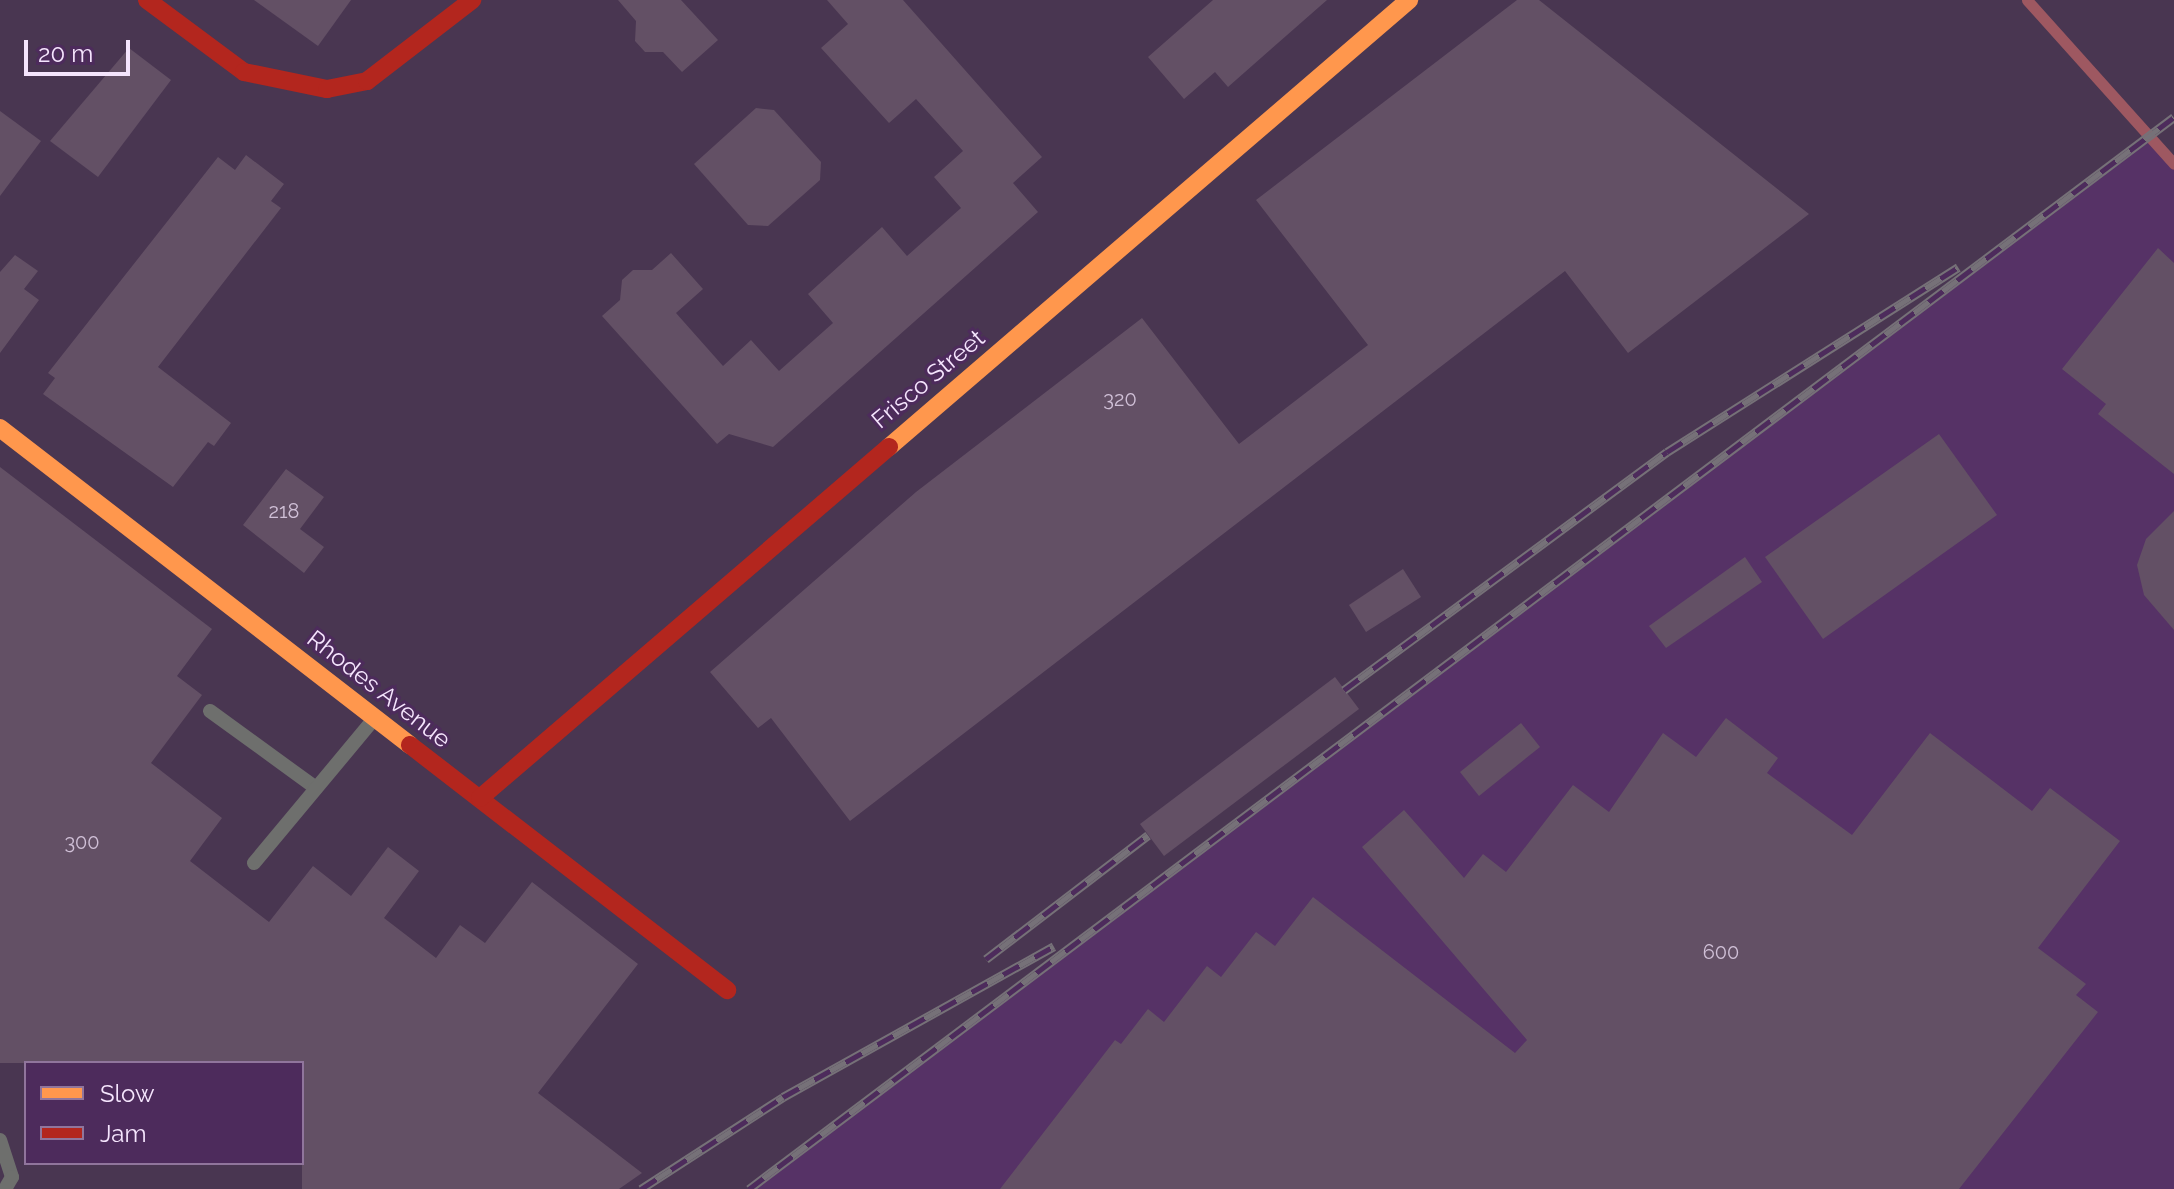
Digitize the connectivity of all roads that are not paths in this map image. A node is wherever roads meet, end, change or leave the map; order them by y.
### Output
1 (147, 0) edge
2 (472, 0) edge
3 (1409, 0) edge
4 (0, 428) edge
5 (210, 711) dead end
6 (375, 717) junction
7 (316, 788) junction
8 (480, 798) junction
9 (254, 863) dead end
10 (727, 990) dead end
11 (0, 1140) edge
12 (5, 1189) edge

1 - 2 street
3 - 8 street, Frisco Street
4 - 6 street, Rhodes Avenue
5 - 7 lane
6 - 7 lane
6 - 8 street, Rhodes Avenue
7 - 9 lane
8 - 10 street, Rhodes Avenue
11 - 12 lane

